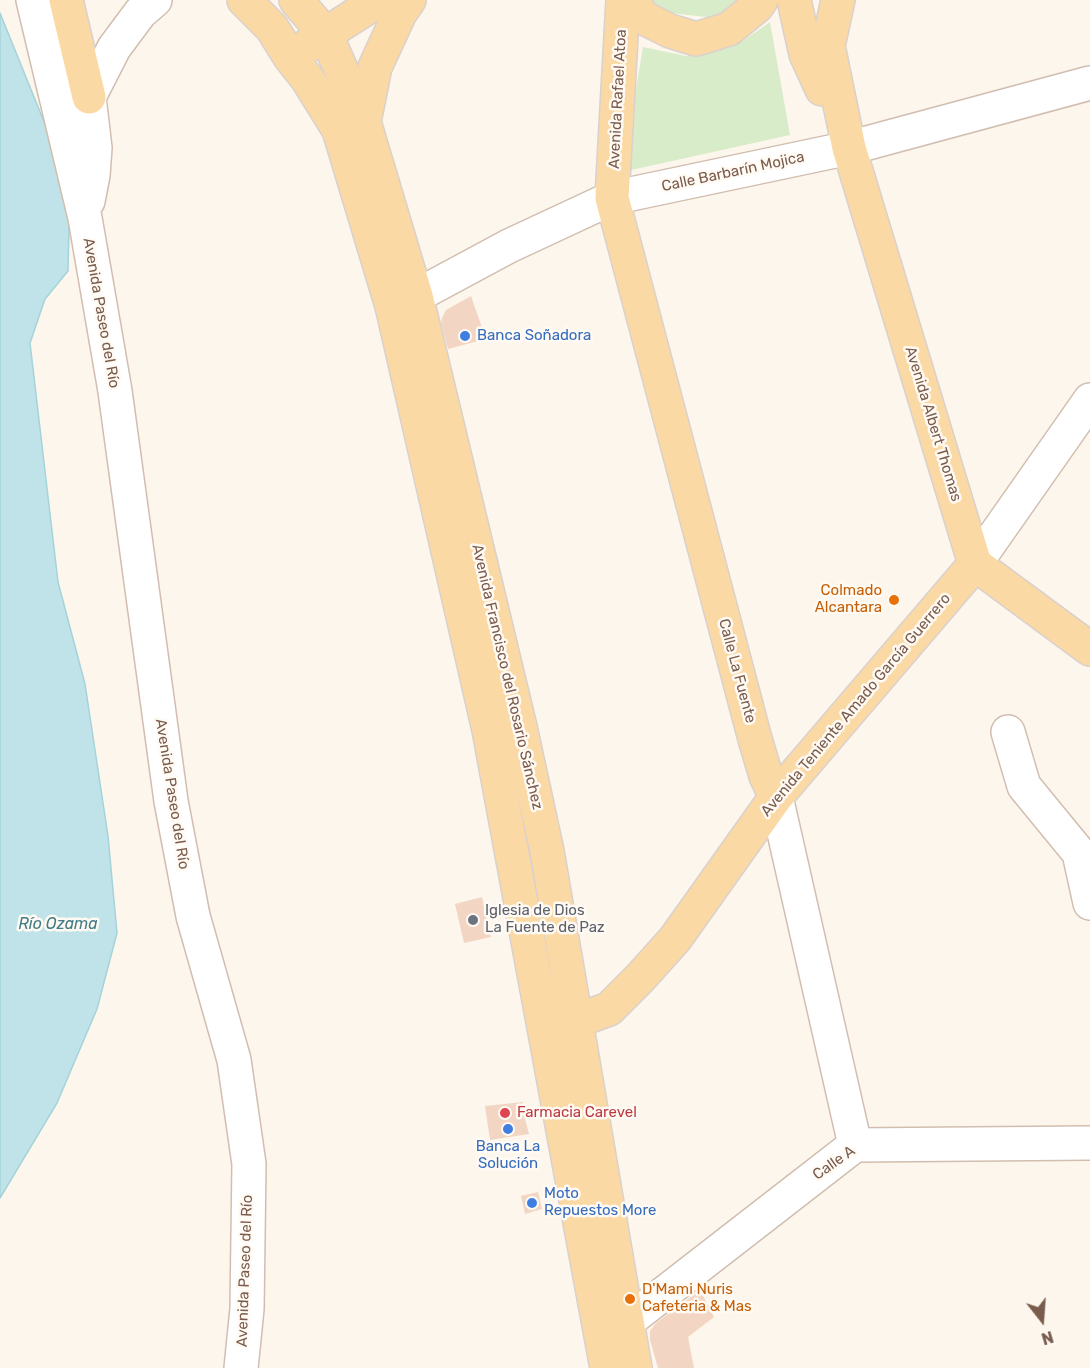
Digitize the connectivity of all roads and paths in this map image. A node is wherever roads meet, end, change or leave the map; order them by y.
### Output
1 (33, 0) edge
2 (66, 0) edge
3 (155, 0) edge
4 (244, 0) edge
5 (379, 0) edge
6 (409, 0) edge
7 (623, 0) edge
8 (631, 0) edge
9 (761, 0) edge
10 (794, 0) edge
11 (838, 0) edge
12 (307, 3) edge
13 (272, 28) junction
14 (326, 35) junction
15 (290, 57) junction
16 (1090, 83) edge
17 (89, 97) junction
18 (364, 122) junction
19 (849, 148) junction
20 (612, 198) junction
21 (85, 218) junction
22 (404, 301) junction
23 (1090, 400) edge
24 (975, 564) junction
25 (1090, 649) edge
26 (1008, 732) dead end
27 (776, 797) junction
28 (1090, 903) edge
29 (561, 1025) junction
30 (1090, 1143) edge
31 (855, 1145) junction
32 (627, 1322) junction
33 (241, 1368) edge
34 (608, 1368) edge
35 (635, 1368) edge

1 - 21 street, Avenida Paseo del Río
2 - 17 main road
3 - 17 street
4 - 13 main road, Avenida Francisco del Rosario Sánchez
5 - 14 main road
6 - 18 main road
7 - 20 main road, Avenida Rafael Atoa
8 - 9 main road
10 - 19 main road
11 - 19 main road
12 - 13 main road
12 - 14 main road, Avenida Francisco del Rosario Sánchez
13 - 15 main road, Avenida Francisco del Rosario Sánchez
14 - 15 main road
14 - 18 main road, Avenida Francisco del Rosario Sánchez
15 - 22 main road, Avenida Francisco del Rosario Sánchez
16 - 19 street, Calle Barbarín Mojica
17 - 21 street, Avenida Paseo del Río
18 - 22 main road, Avenida Francisco del Rosario Sánchez
19 - 20 street, Calle Barbarín Mojica
19 - 24 main road, Avenida Albert Thomas
20 - 22 street, Calle Barbarín Mojica
20 - 27 main road, Calle La Fuente
21 - 33 street, Avenida Paseo del Río
22 - 29 main road, Avenida Francisco del Rosario Sánchez
23 - 24 street, Avenida Teniente Amado García Guerrero
24 - 25 main road
24 - 27 main road, Avenida Teniente Amado García Guerrero
26 - 28 street
27 - 29 main road, Avenida Teniente Amado García Guerrero
27 - 31 street, Calle La Fuente
29 - 32 main road, Avenida Francisco del Rosario Sánchez
29 - 34 main road, Avenida Francisco del Rosario Sánchez
30 - 31 street, Calle A
31 - 32 street, Calle A
32 - 35 main road, Avenida Francisco del Rosario Sánchez

